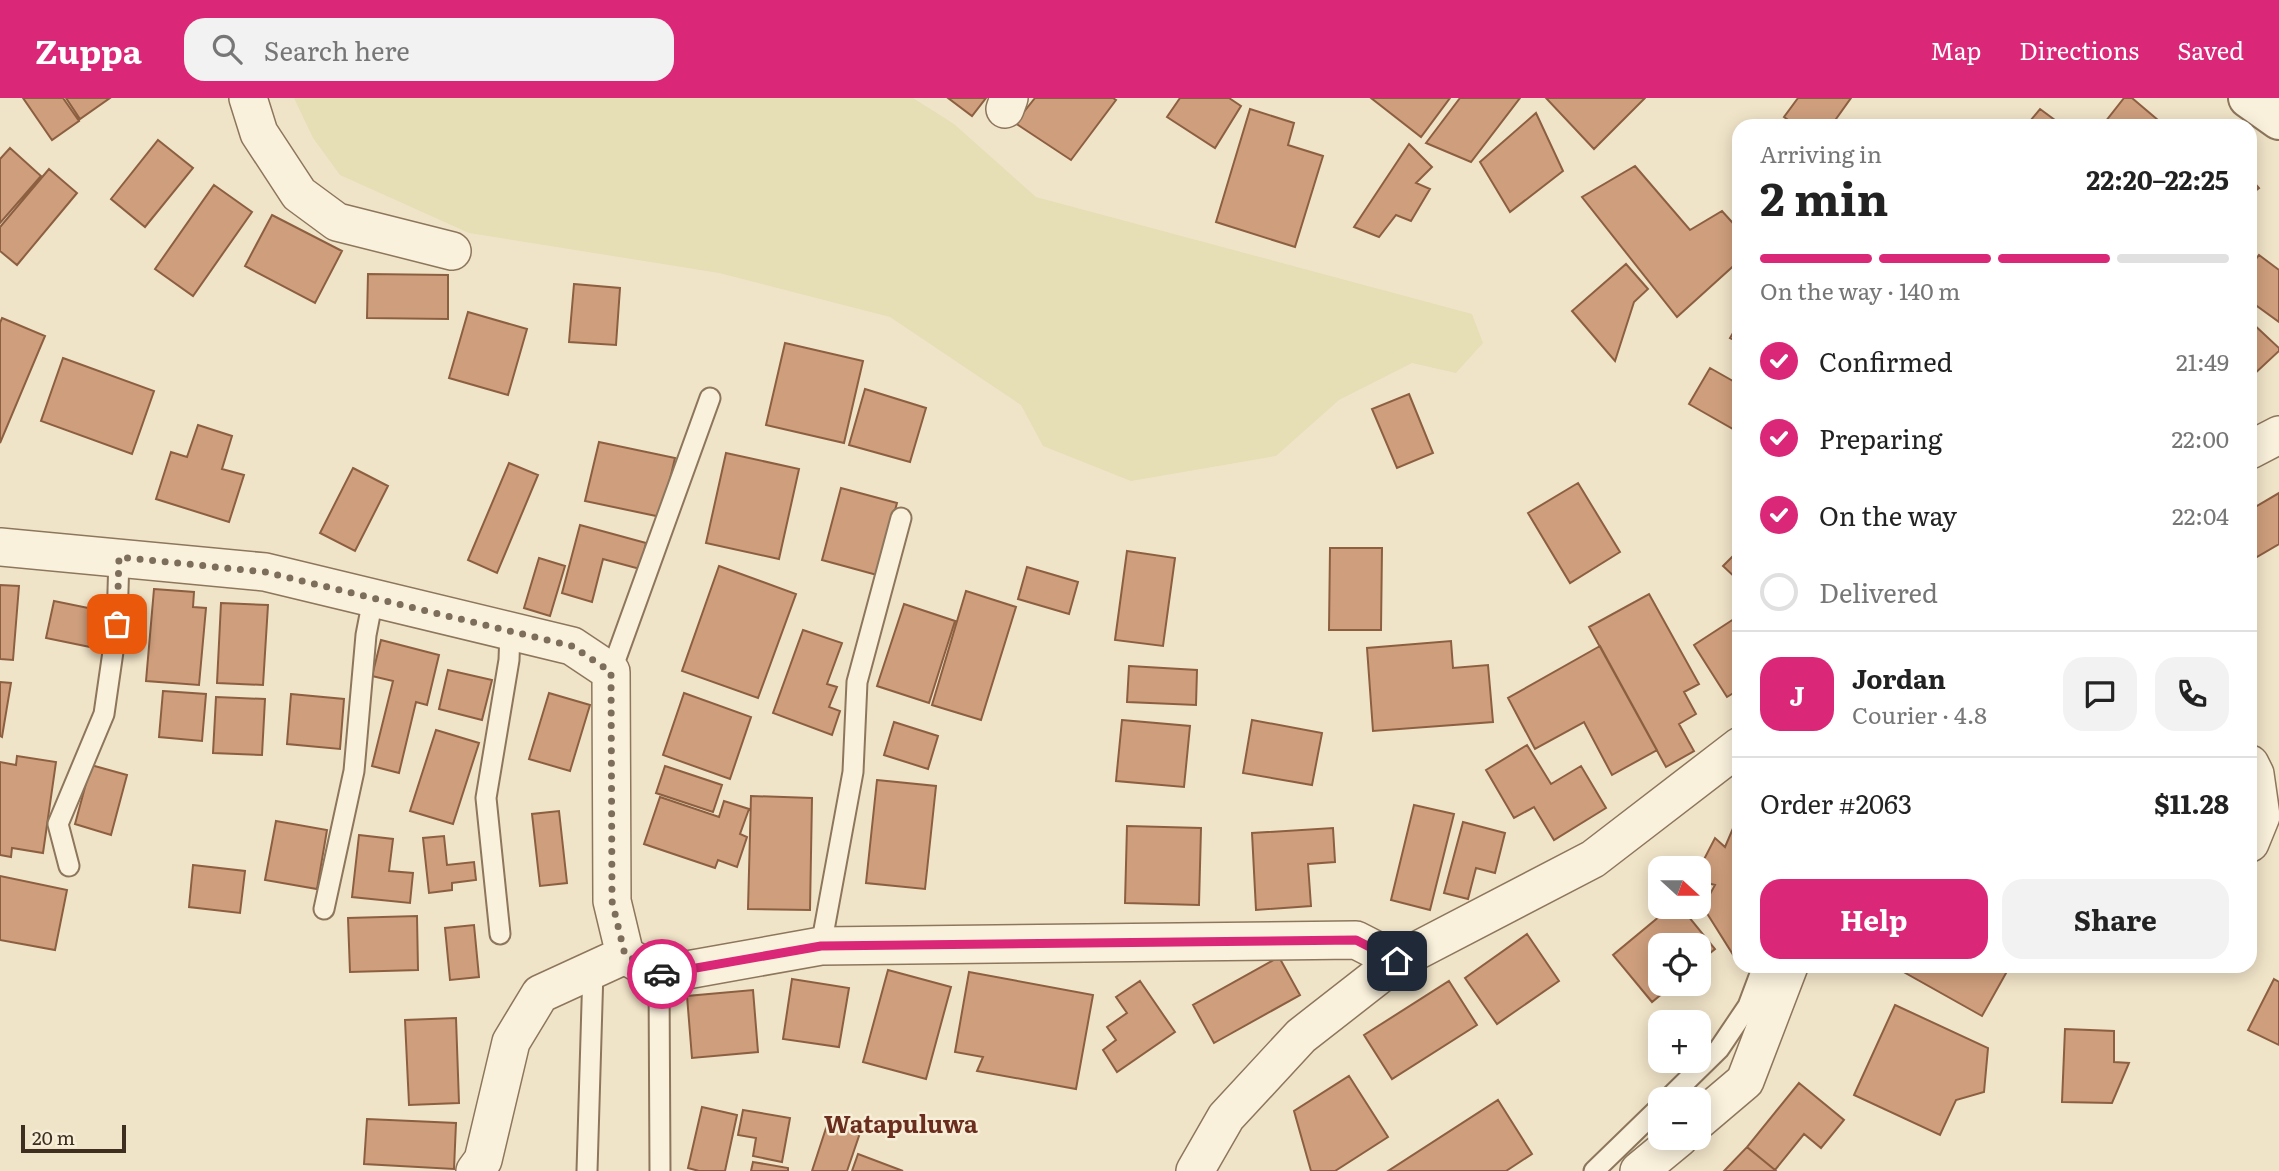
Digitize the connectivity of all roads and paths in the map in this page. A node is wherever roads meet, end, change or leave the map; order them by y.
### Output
1 (248, 98) edge
2 (2248, 98) edge
3 (2279, 120) edge
4 (452, 251) dead end
5 (710, 398) dead end
6 (2279, 435) edge
7 (2257, 446) edge
8 (901, 518) dead end
9 (0, 547) edge
10 (119, 557) junction
11 (373, 599) junction
12 (510, 631) junction
13 (611, 672) junction
14 (1732, 752) edge
15 (2257, 788) edge
16 (2257, 826) edge
17 (69, 866) dead end
18 (324, 909) dead end
19 (500, 934) dead end
20 (821, 946) junction
21 (625, 955) junction
22 (1397, 961) junction
23 (593, 970) junction
24 (1760, 973) edge
25 (1787, 973) edge
26 (659, 975) junction
27 (1680, 1087) edge
28 (1711, 1110) edge
29 (1648, 1119) edge
30 (1664, 1150) edge
31 (475, 1171) edge
32 (587, 1171) edge
33 (660, 1171) edge
34 (1195, 1171) edge
35 (1594, 1171) edge
36 (1639, 1171) edge

1 - 4 street
2 - 3 street
5 - 13 lane
6 - 7 street
8 - 20 lane
9 - 10 street
10 - 11 street
10 - 17 lane
11 - 12 street
11 - 18 lane
12 - 13 street
12 - 19 lane
13 - 21 street
14 - 22 street
15 - 16 street
20 - 22 street
20 - 26 street
21 - 23 street
21 - 26 street
22 - 34 street
23 - 31 street
23 - 32 lane
24 - 27 lane
25 - 28 street
26 - 33 lane
29 - 35 lane
30 - 36 street

